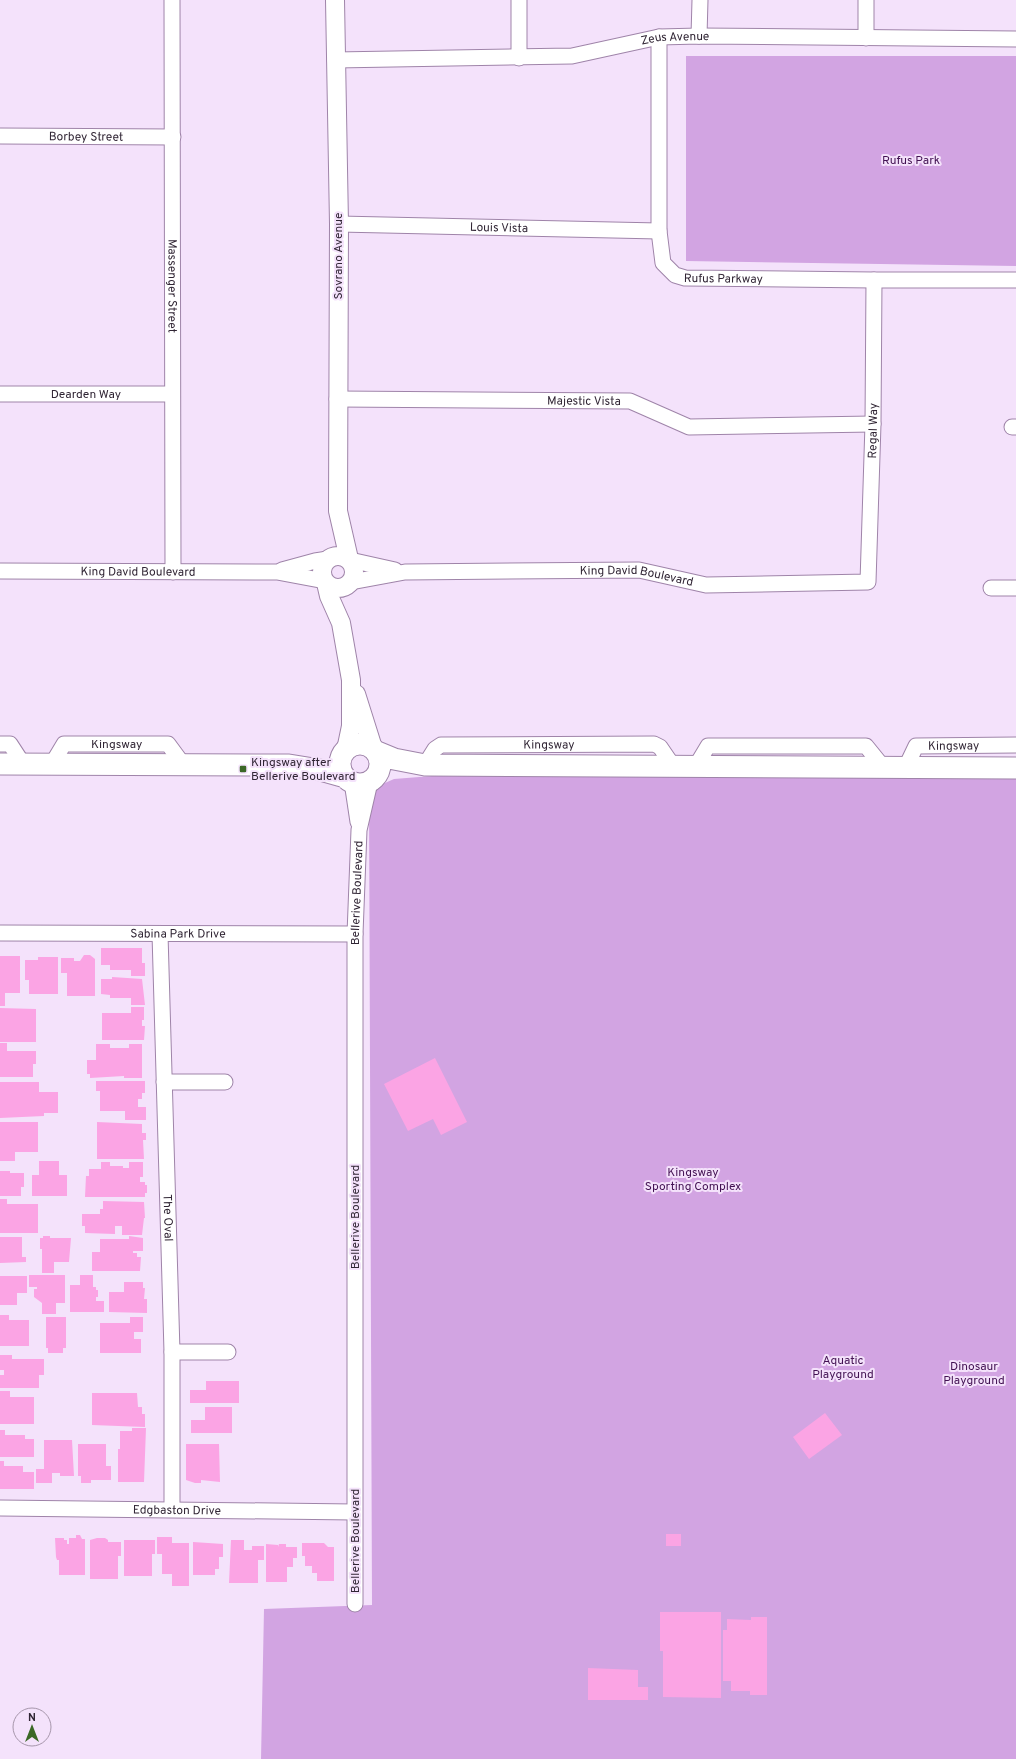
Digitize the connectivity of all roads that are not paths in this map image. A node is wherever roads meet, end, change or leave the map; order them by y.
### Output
1 (172, 0) edge
2 (335, 0) edge
3 (519, 0) edge
4 (700, 0) edge
5 (866, 0) edge
6 (699, 36) junction
7 (659, 37) junction
8 (866, 38) junction
9 (1016, 39) edge
10 (519, 58) junction
11 (335, 60) junction
12 (0, 136) edge
13 (173, 137) junction
14 (339, 224) junction
15 (659, 231) junction
16 (874, 280) junction
17 (1016, 280) edge
18 (0, 394) edge
19 (172, 394) junction
20 (337, 399) junction
21 (873, 424) junction
22 (338, 511) junction
23 (329, 558) junction
24 (350, 560) junction
25 (0, 571) edge
26 (173, 572) junction
27 (277, 572) junction
28 (405, 572) junction
29 (326, 582) junction
30 (350, 582) junction
31 (868, 582) joint
32 (991, 588) dead end
33 (1016, 588) edge
34 (341, 624) junction
35 (351, 680) junction
36 (0, 744) edge
37 (1016, 745) edge
38 (375, 750) junction
39 (345, 751) junction
40 (0, 764) edge
41 (24, 764) junction
42 (289, 765) junction
43 (422, 765) junction
44 (906, 767) junction
45 (1016, 768) edge
46 (360, 780) junction
47 (0, 933) edge
48 (160, 934) junction
49 (355, 934) junction
50 (164, 1082) junction
51 (225, 1082) dead end
52 (172, 1352) junction
53 (228, 1352) dead end
54 (0, 1508) edge
55 (172, 1509) junction
56 (354, 1512) junction
57 (355, 1604) dead end

1 - 13 street, Massenger Street
2 - 11 street, Sovrano Avenue
3 - 10 street
4 - 6 street
5 - 8 street
6 - 7 street, Zeus Avenue
6 - 8 street, Zeus Avenue
7 - 10 street, Zeus Avenue
7 - 15 street, Rufus Parkway
8 - 9 street, Zeus Avenue
10 - 11 street, Zeus Avenue
11 - 14 street, Sovrano Avenue
12 - 13 street, Borbey Street
13 - 19 street, Massenger Street
14 - 15 street, Louis Vista
14 - 20 street, Sovrano Avenue
15 - 16 street, Rufus Parkway
16 - 17 street, Rufus Parkway
16 - 21 street, Regal Way
18 - 19 street, Dearden Way
19 - 26 street, Massenger Street
20 - 21 street, Majestic Vista
20 - 22 street, Sovrano Avenue
21 - 31 street, Regal Way
22 - 23 street, Sovrano Avenue
22 - 24 street, Sovrano Avenue
23 - 24 street
23 - 27 street, King David Boulevard
23 - 29 street
24 - 28 street, King David Boulevard
24 - 30 street
25 - 26 street, King David Boulevard
26 - 27 street, King David Boulevard
27 - 29 street, King David Boulevard
28 - 30 street, King David Boulevard
28 - 31 street, King David Boulevard
29 - 30 street
29 - 34 street
30 - 34 street
32 - 33 street
34 - 35 street
35 - 38 street
35 - 39 street
36 - 41 street
37 - 44 street, Kingsway
38 - 39 main road, Kingsway
38 - 43 main road, Kingsway
38 - 46 main road
39 - 42 main road, Kingsway
39 - 46 main road
40 - 41 main road, Kingsway
41 - 42 main road, Kingsway
42 - 46 main road, Kingsway
43 - 44 main road, Kingsway
43 - 46 main road, Kingsway
44 - 45 main road, Kingsway
46 - 49 street, Bellerive Boulevard
47 - 48 street, Sabina Park Drive
48 - 49 street, Sabina Park Drive
48 - 50 street, The Oval
49 - 56 street, Bellerive Boulevard
50 - 51 street
50 - 52 street, The Oval
52 - 53 street
52 - 55 street, The Oval
54 - 55 street, Edgbaston Drive
55 - 56 street, Edgbaston Drive
56 - 57 street, Bellerive Boulevard

